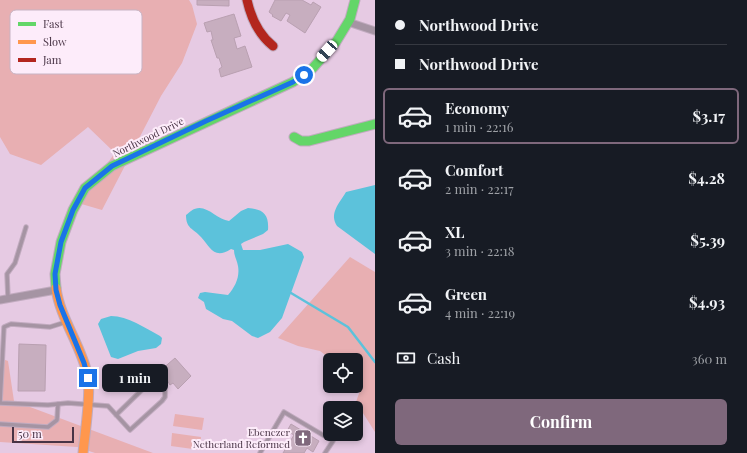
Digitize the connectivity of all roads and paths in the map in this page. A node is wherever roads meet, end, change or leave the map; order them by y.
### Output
1 (248, 0) edge
2 (355, 0) edge
3 (348, 22) junction
4 (375, 31) edge
5 (273, 46) dead end
6 (375, 124) edge
7 (294, 137) dead end
8 (26, 226) dead end
9 (56, 290) junction
10 (4, 299) edge
11 (68, 321) junction
12 (0, 403) edge
13 (58, 404) junction
14 (87, 404) junction
15 (0, 409) edge
16 (116, 415) junction
17 (0, 424) edge
18 (83, 453) edge
19 (260, 453) edge
20 (325, 453) edge

1 - 5 street
2 - 3 street, Northwood Drive
3 - 4 street
3 - 9 street, Northwood Drive
6 - 7 street
8 - 10 lane
9 - 10 street
9 - 11 street, Northwood Drive
11 - 12 lane
11 - 14 street, Northwood Drive
12 - 13 lane
12 - 15 lane
13 - 14 lane
13 - 17 lane
14 - 16 lane
14 - 18 street, Northwood Drive
16 - 16 lane
19 - 20 lane

